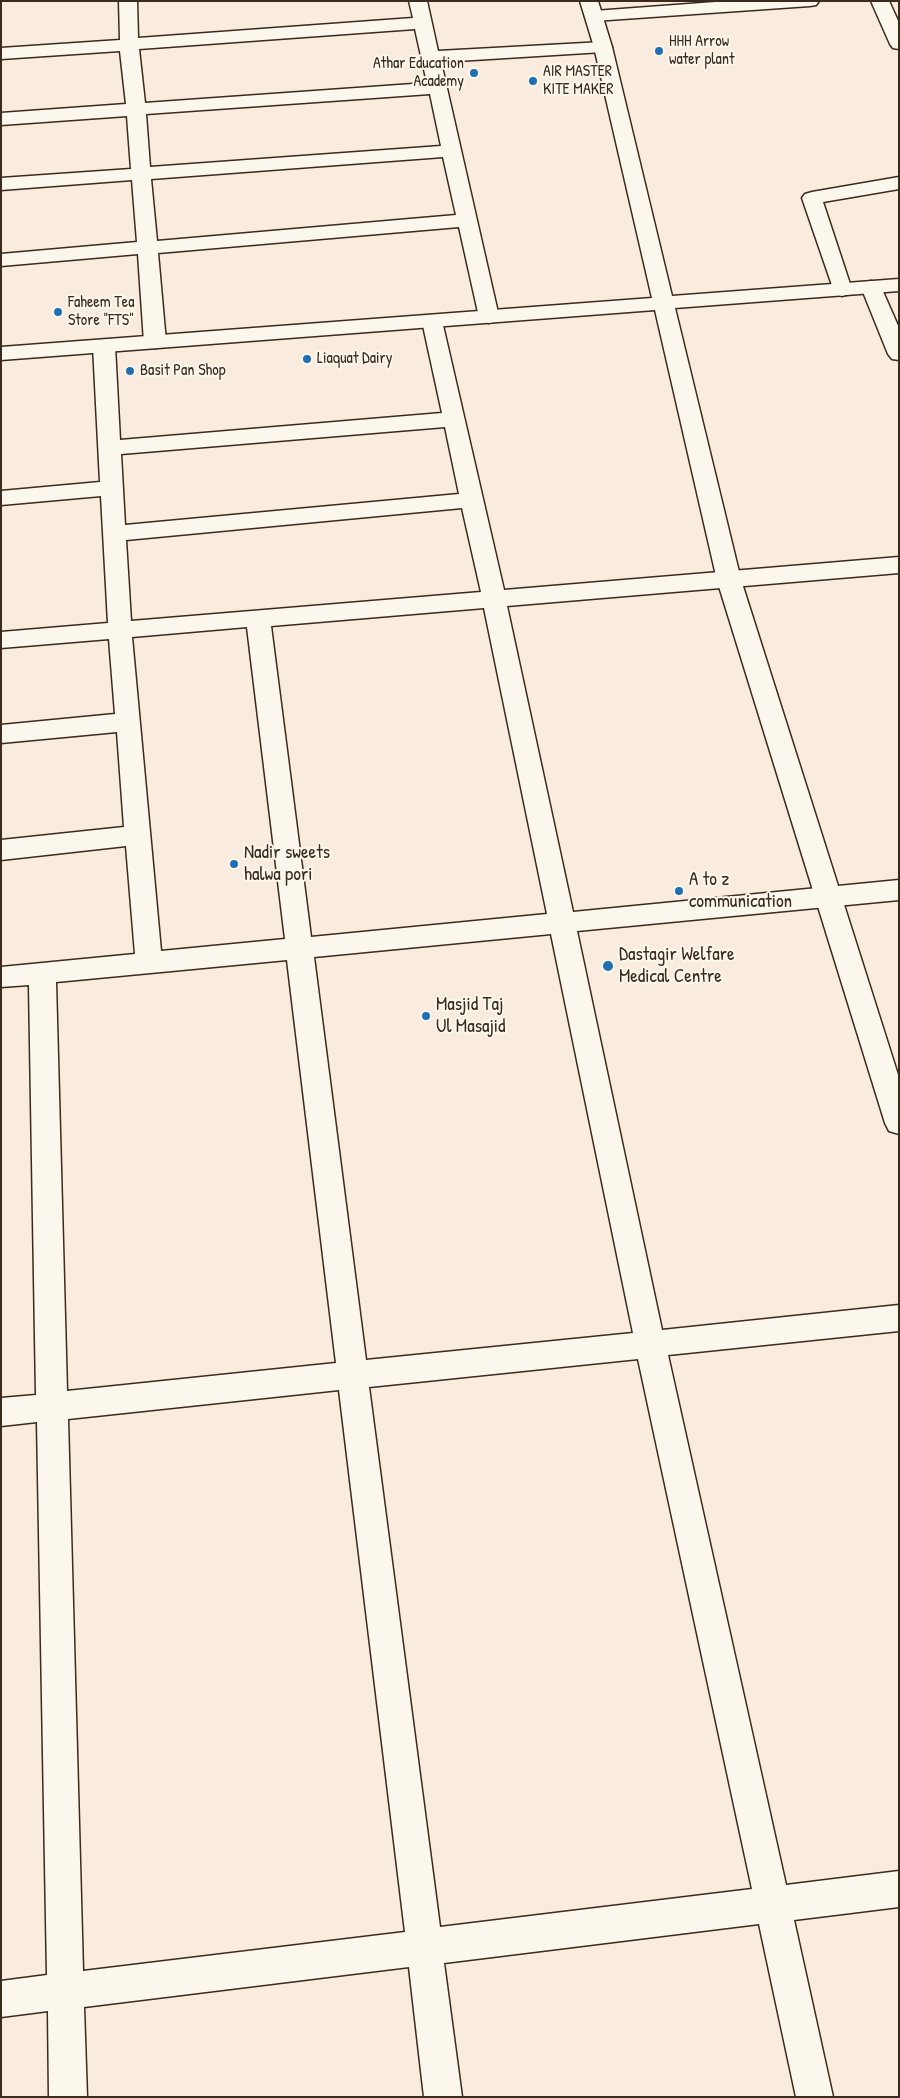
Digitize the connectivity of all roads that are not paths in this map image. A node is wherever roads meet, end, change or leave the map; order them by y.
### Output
1 (128, 1) edge
2 (418, 1) edge
3 (810, 1) edge
4 (880, 1) edge
5 (591, 9) edge
6 (423, 23) junction
7 (899, 44) edge
8 (129, 45) junction
9 (603, 47) junction
10 (1, 54) edge
11 (430, 57) junction
12 (437, 88) junction
13 (136, 110) junction
14 (1, 119) edge
15 (452, 151) junction
16 (141, 174) junction
17 (1, 184) edge
18 (899, 184) edge
19 (467, 220) junction
20 (148, 249) junction
21 (1, 260) edge
22 (899, 285) edge
23 (871, 288) junction
24 (842, 290) junction
25 (665, 303) junction
26 (489, 317) junction
27 (432, 321) junction
28 (155, 342) junction
29 (104, 346) junction
30 (1, 354) edge
31 (899, 354) edge
32 (454, 419) junction
33 (110, 448) junction
34 (112, 488) junction
35 (1, 498) edge
36 (472, 500) junction
37 (114, 534) junction
38 (899, 565) edge
39 (730, 580) junction
40 (494, 599) junction
41 (258, 618) junction
42 (120, 630) junction
43 (1, 640) edge
44 (127, 722) junction
45 (1, 734) edge
46 (137, 835) junction
47 (1, 850) edge
48 (899, 890) edge
49 (828, 897) junction
50 (562, 923) junction
51 (300, 948) junction
52 (148, 963) junction
53 (42, 973) junction
54 (1, 977) edge
55 (899, 1122) edge
56 (899, 1318) edge
57 (650, 1344) junction
58 (353, 1376) junction
59 (52, 1407) junction
60 (1, 1412) edge
61 (899, 1889) edge
62 (773, 1904) junction
63 (424, 1946) junction
64 (65, 1990) junction
65 (1, 1999) edge
66 (68, 2097) edge
67 (443, 2097) edge
68 (815, 2097) edge

1 - 8 street
2 - 6 street
3 - 5 street
4 - 7 street
5 - 9 street
6 - 8 street
6 - 11 street
8 - 10 street
8 - 13 street
9 - 11 street
9 - 25 street
11 - 12 street
12 - 13 street
12 - 15 street
13 - 14 street
13 - 16 street
15 - 16 street
15 - 19 street
16 - 17 street
16 - 20 street
18 - 24 street
19 - 20 street
19 - 26 street
20 - 21 street
20 - 28 street
22 - 23 street
23 - 24 street
23 - 31 street
24 - 25 street
25 - 26 street
25 - 39 street
26 - 27 street
27 - 28 street
27 - 32 street
28 - 29 street
29 - 30 street
29 - 33 street
32 - 33 street
32 - 36 street
33 - 34 street
34 - 35 street
34 - 37 street
36 - 37 street
36 - 40 street
37 - 42 street
38 - 39 street
39 - 40 street
39 - 49 street
40 - 41 street
40 - 50 street
41 - 42 street
41 - 51 street
42 - 43 street
42 - 44 street
44 - 45 street
44 - 46 street
46 - 47 street
46 - 52 street
48 - 49 street
49 - 50 street
49 - 55 street
50 - 51 street
50 - 57 street
51 - 52 street
51 - 58 street
52 - 53 street
53 - 54 street
53 - 59 street
56 - 57 street
57 - 58 street
57 - 62 street
58 - 59 street
58 - 63 street
59 - 60 street
59 - 64 street
61 - 62 street
62 - 63 street
62 - 68 street
63 - 64 street
63 - 67 street
64 - 65 street
64 - 66 street

